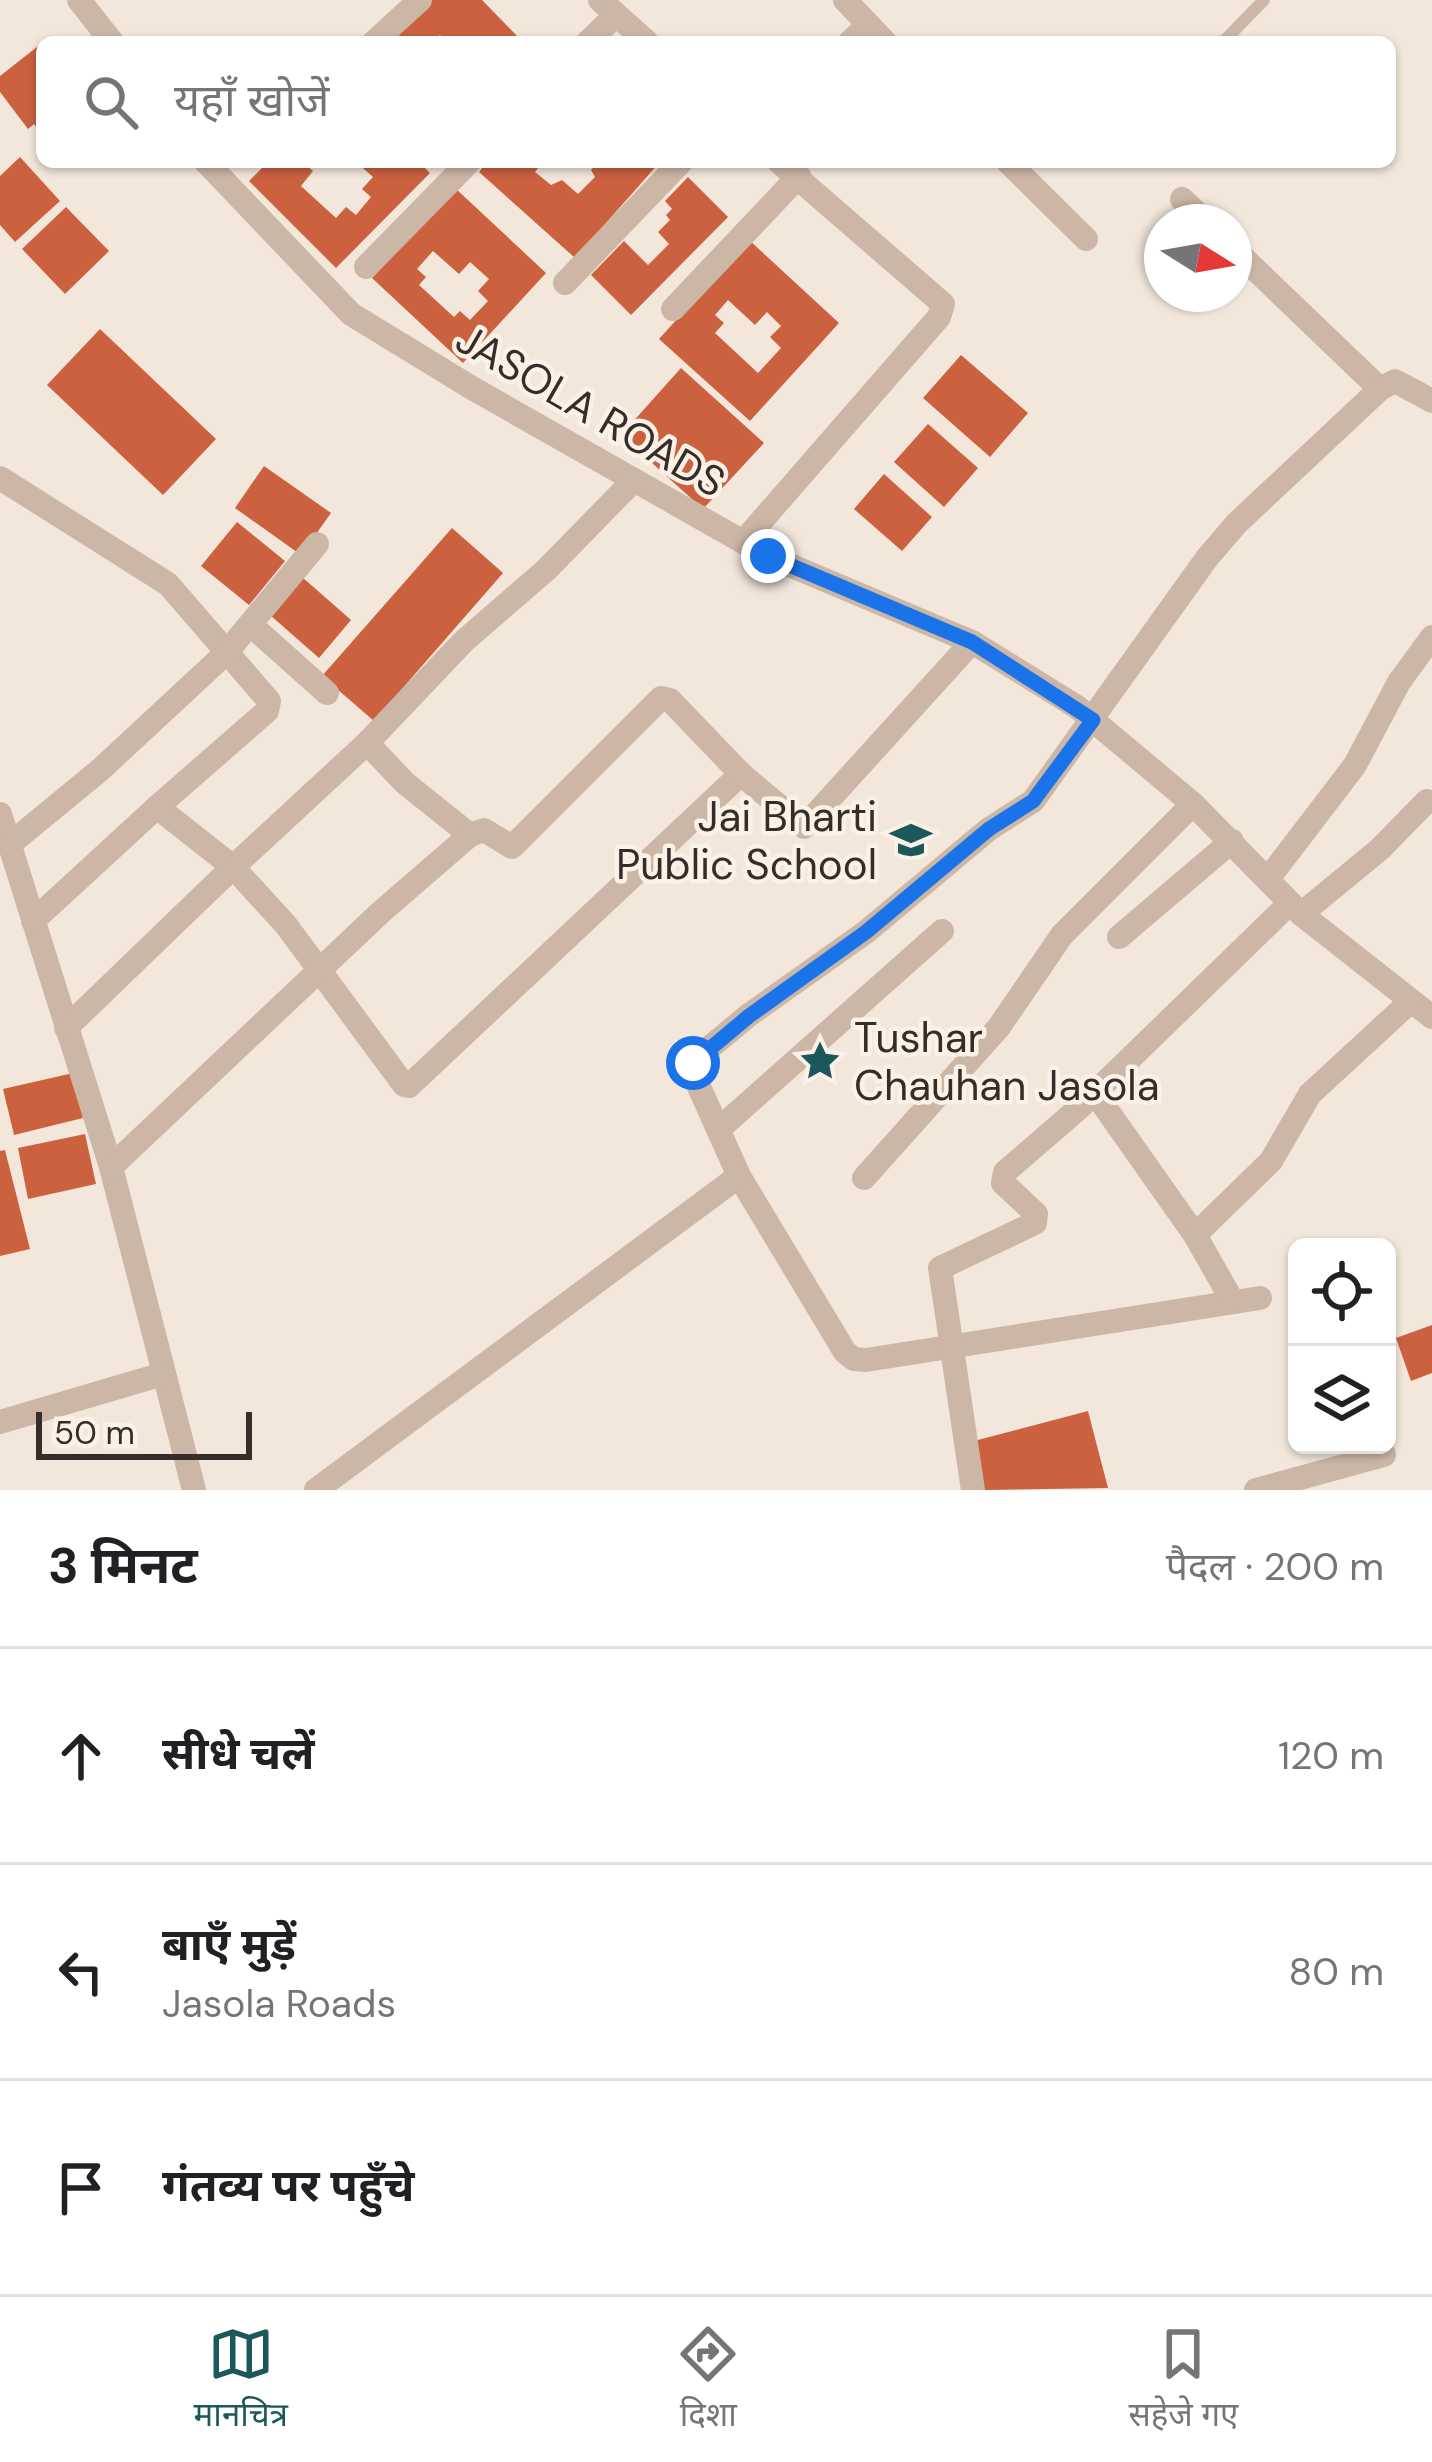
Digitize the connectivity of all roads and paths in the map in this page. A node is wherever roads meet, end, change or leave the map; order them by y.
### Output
1 (79, 0) edge
2 (420, 0) edge
3 (845, 0) edge
4 (1264, 0) edge
5 (608, 7) edge
6 (107, 36) edge
7 (381, 36) edge
8 (591, 36) edge
9 (640, 36) edge
10 (868, 36) edge
11 (1229, 36) edge
12 (463, 168) edge
13 (675, 168) edge
14 (1013, 168) edge
15 (789, 169) edge
16 (213, 171) edge
17 (1182, 199) dead end
18 (1187, 204) edge
19 (1086, 239) dead end
20 (1252, 266) edge
21 (366, 267) dead end
22 (565, 283) dead end
23 (674, 309) dead end
24 (1380, 389) junction
25 (1432, 401) edge
26 (0, 478) edge
27 (634, 480) junction
28 (743, 542) junction
29 (316, 544) dead end
30 (252, 626) junction
31 (1432, 637) edge
32 (972, 642) junction
33 (226, 653) junction
34 (327, 693) dead end
35 (1093, 720) junction
36 (367, 743) junction
37 (742, 774) junction
38 (1427, 801) dead end
39 (1193, 804) junction
40 (157, 807) junction
41 (0, 814) edge
42 (470, 836) junction
43 (1232, 841) junction
44 (10, 844) junction
45 (232, 866) junction
46 (1268, 879) junction
47 (1295, 909) junction
48 (33, 921) junction
49 (942, 931) dead end
50 (1119, 937) dead end
51 (320, 972) junction
52 (1411, 1001) junction
53 (1432, 1017) edge
54 (66, 1028) junction
55 (1095, 1093) junction
56 (718, 1129) junction
57 (111, 1168) junction
58 (739, 1176) junction
59 (864, 1178) dead end
60 (1196, 1235) junction
61 (1260, 1298) dead end
62 (1233, 1302) junction
63 (951, 1346) junction
64 (163, 1374) junction
65 (0, 1422) edge
66 (1384, 1455) dead end
67 (194, 1490) edge
68 (316, 1490) edge
69 (973, 1490) edge
70 (1256, 1490) edge

1 - 6 street
2 - 7 street
3 - 10 street
4 - 11 lane
5 - 8 street
5 - 9 street
12 - 21 street
13 - 22 street
14 - 19 street
15 - 23 street
15 - 28 street
16 - 27 street, JASOLA ROADS
17 - 18 street
20 - 24 street
24 - 25 street
24 - 35 street
26 - 33 street
27 - 28 street, JASOLA ROADS
27 - 36 street
28 - 32 street, JASOLA ROADS
29 - 30 street
30 - 33 street
30 - 34 street
31 - 46 street
32 - 35 street, JASOLA ROADS
32 - 37 street
33 - 40 street
33 - 44 street
35 - 39 street, JASOLA ROADS
35 - 56 street
36 - 42 street
36 - 45 street
37 - 42 street
37 - 51 street
38 - 47 street
39 - 43 street, JASOLA ROADS
39 - 59 street
40 - 45 street
40 - 48 street
41 - 44 street
42 - 51 street
43 - 46 street, JASOLA ROADS
43 - 50 street
44 - 48 street
45 - 51 street
45 - 54 street
46 - 47 street, JASOLA ROADS
47 - 52 street, JASOLA ROADS
47 - 55 street
48 - 54 street
49 - 56 street
51 - 57 street
52 - 53 street, JASOLA ROADS
52 - 60 street
54 - 57 street
55 - 60 street
55 - 63 street
56 - 58 street
57 - 64 street
58 - 63 street
58 - 68 street
60 - 62 street
61 - 62 street
62 - 63 street
63 - 69 street
64 - 65 street
64 - 67 street
66 - 70 street

